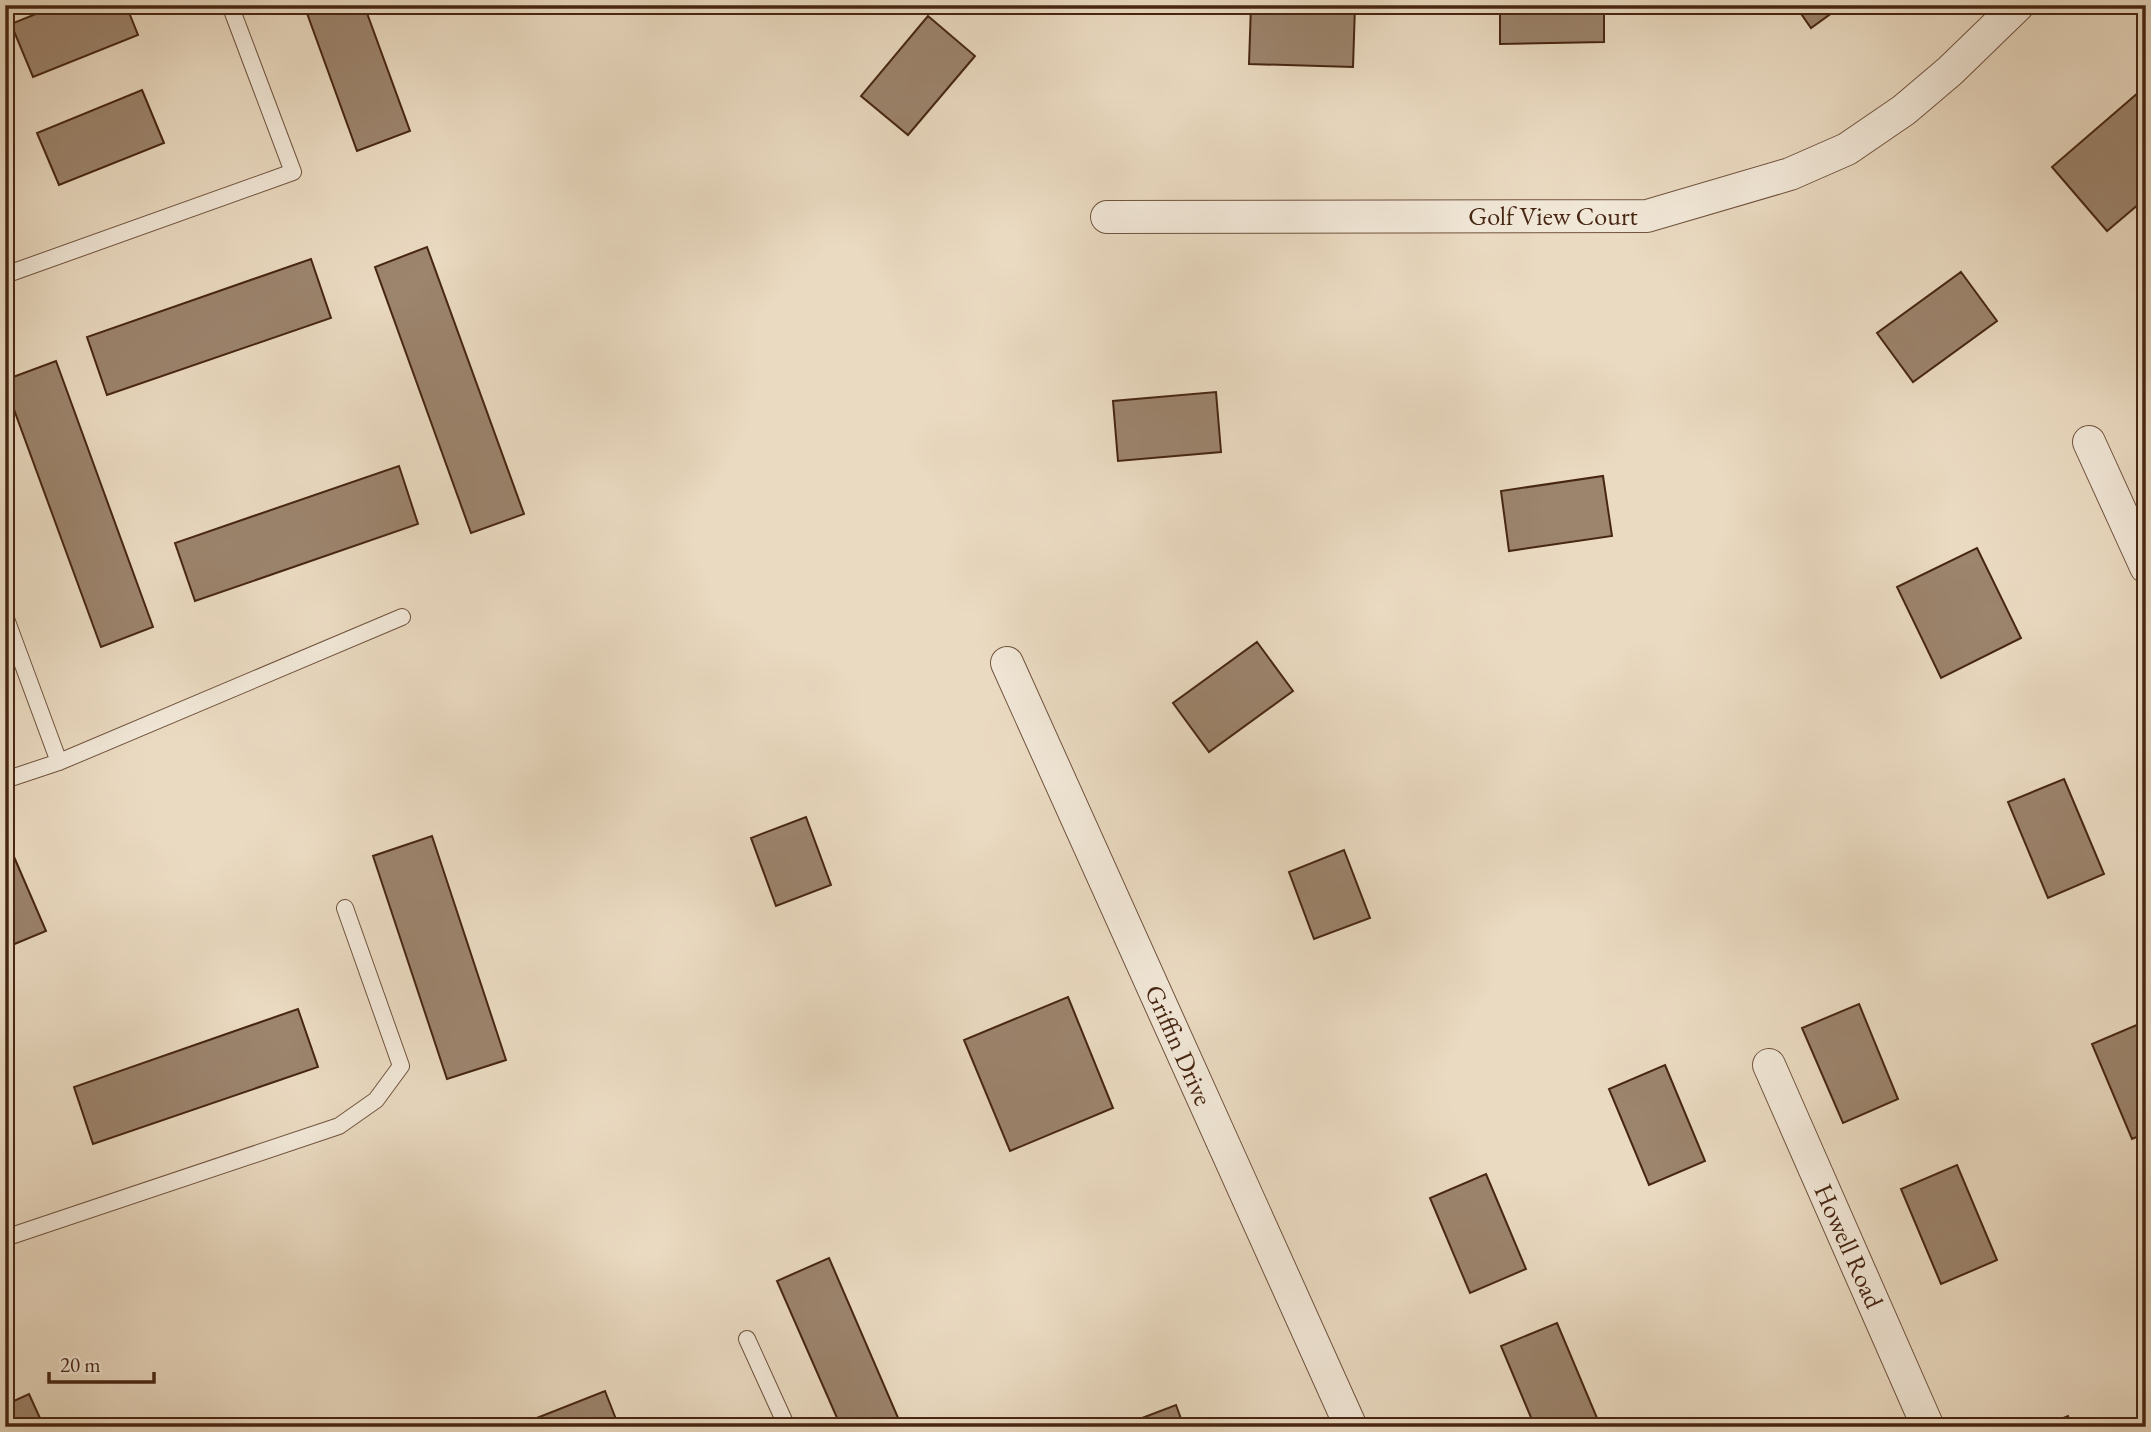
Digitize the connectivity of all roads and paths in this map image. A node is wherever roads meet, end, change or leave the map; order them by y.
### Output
1 (230, 5) edge
2 (2018, 5) edge
3 (1107, 217) dead end
4 (5, 275) edge
5 (2089, 442) dead end
6 (2146, 567) edge
7 (5, 615) edge
8 (402, 617) dead end
9 (1007, 663) dead end
10 (59, 762) junction
11 (5, 780) edge
12 (345, 908) dead end
13 (1769, 1065) dead end
14 (5, 1238) edge
15 (747, 1339) dead end
16 (787, 1427) edge
17 (1351, 1427) edge
18 (1928, 1427) edge

1 - 4 lane
2 - 3 street, Golf View Court
5 - 6 street
7 - 10 lane
8 - 10 lane
9 - 17 street, Griffin Drive
10 - 11 lane
12 - 14 lane
13 - 18 street, Howell Road
15 - 16 lane

